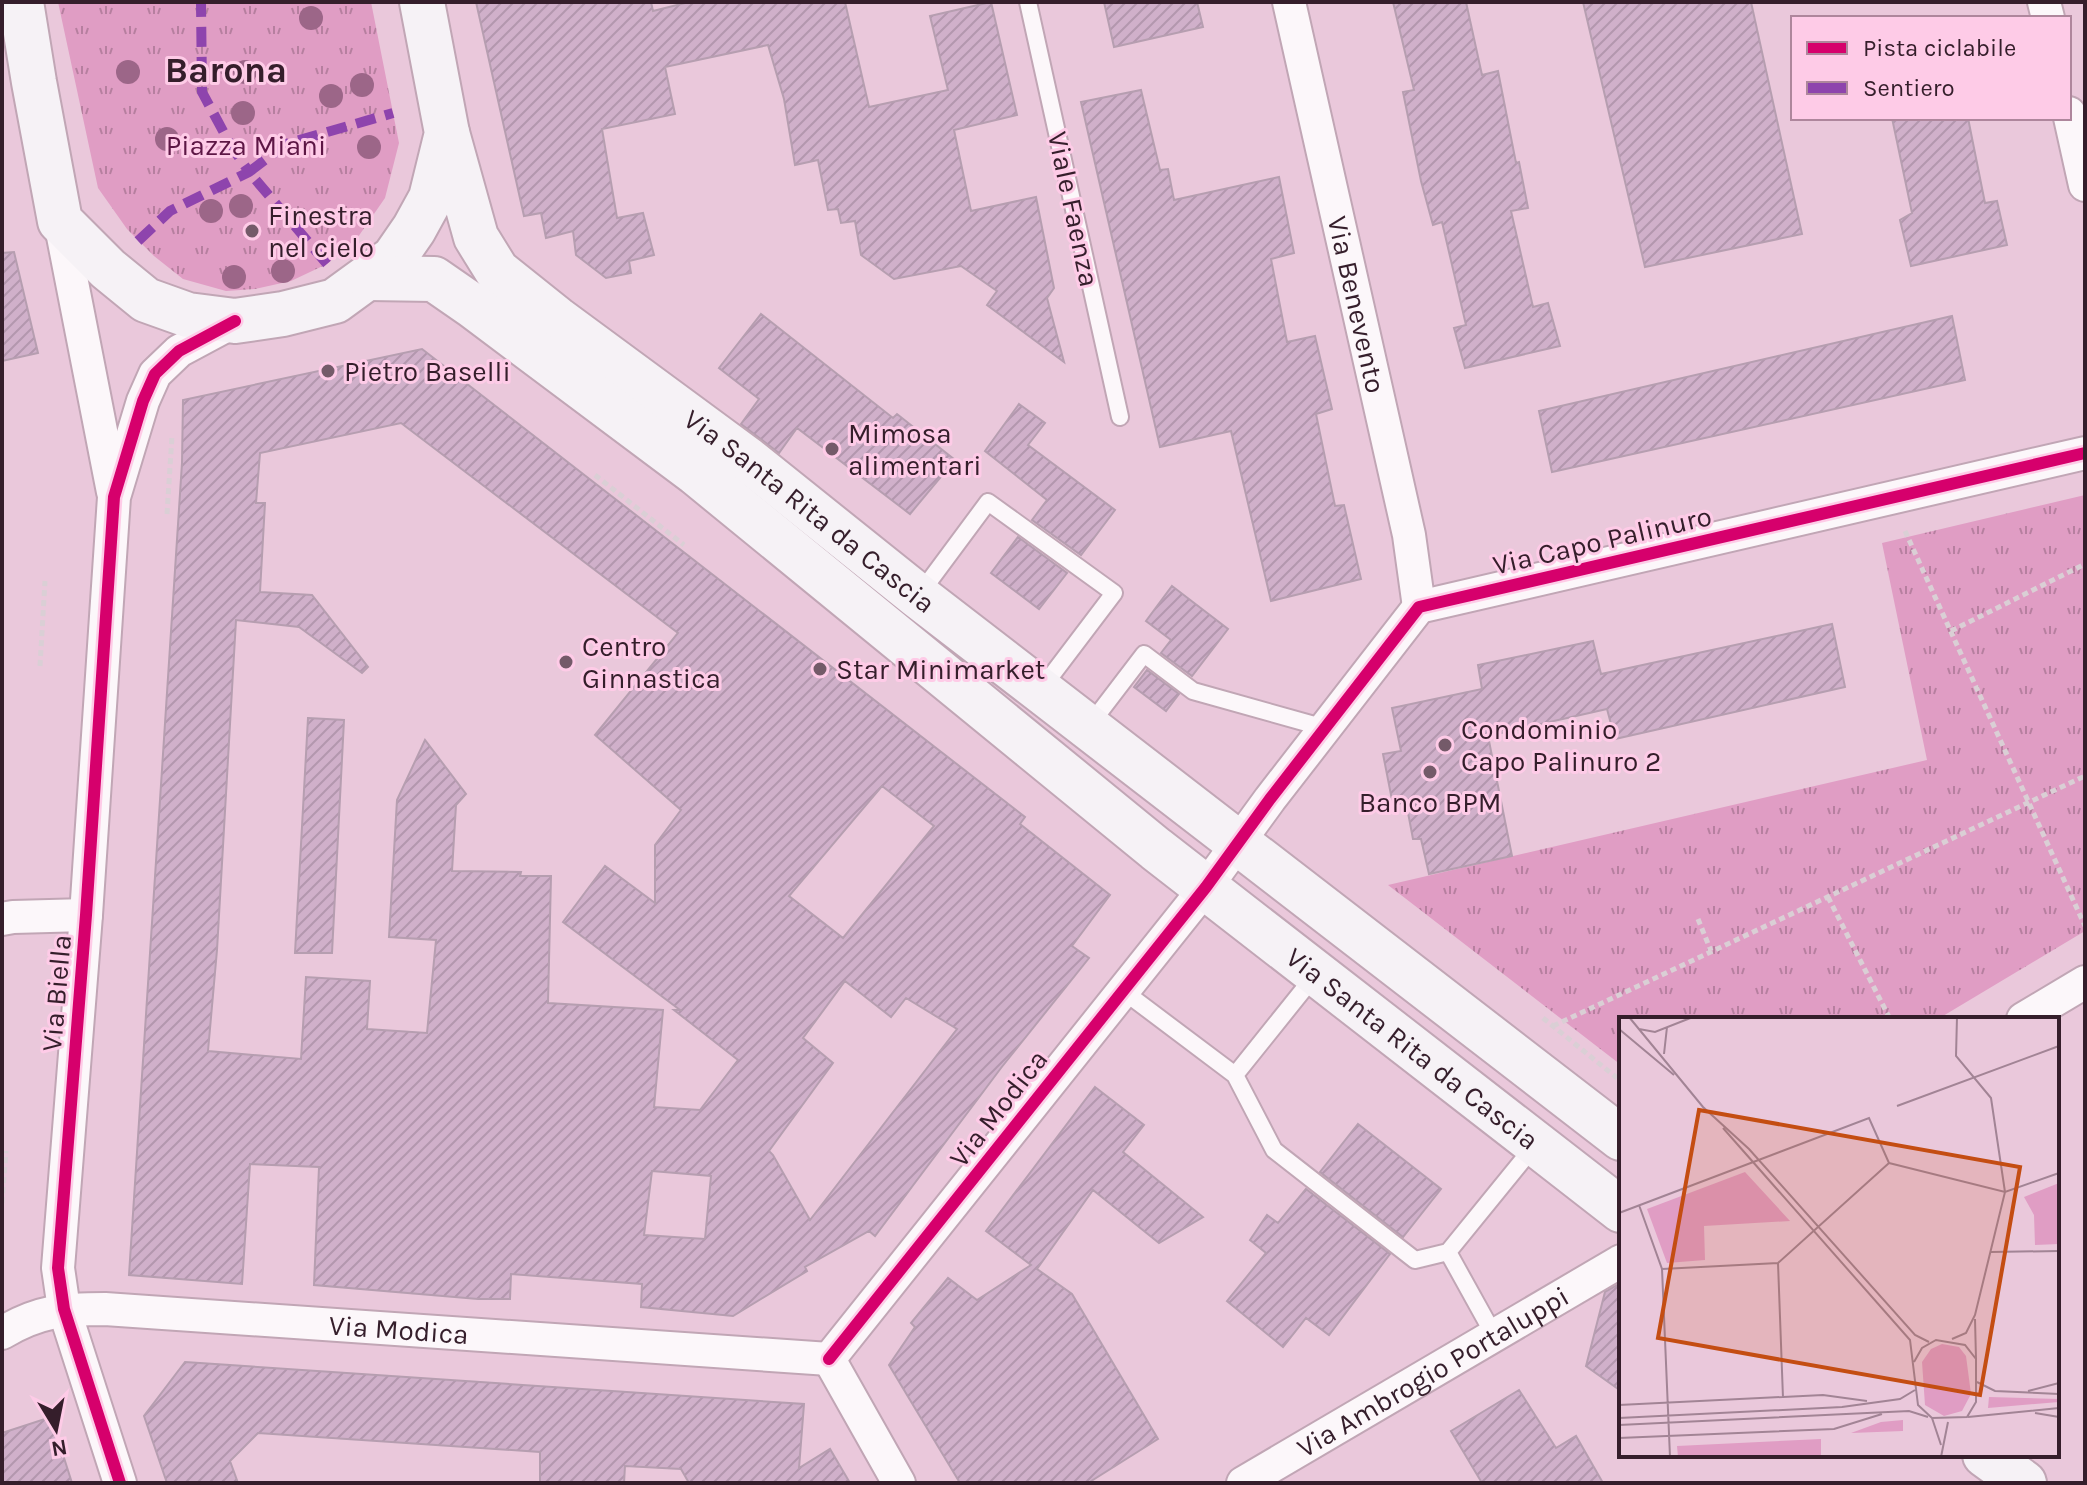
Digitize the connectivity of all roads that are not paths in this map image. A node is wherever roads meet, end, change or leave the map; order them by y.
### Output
1 (21, 2) edge
2 (422, 2) edge
3 (1028, 2) edge
4 (1289, 2) edge
5 (18, 74) edge
6 (2071, 120) edge
7 (447, 133) junction
8 (2085, 185) edge
9 (60, 221) junction
10 (369, 278) junction
11 (235, 321) junction
12 (1120, 417) dead end
13 (2085, 453) edge
14 (114, 497) junction
15 (918, 596) junction
16 (1419, 607) junction
17 (1041, 689) junction
18 (1089, 726) junction
19 (1325, 728) junction
20 (1238, 842) junction
21 (1206, 887) junction
22 (86, 915) junction
23 (2, 919) edge
24 (1316, 974) junction
25 (2085, 982) edge
26 (1122, 990) junction
27 (2026, 1017) edge
28 (1235, 1075) junction
29 (1619, 1136) edge
30 (1536, 1144) junction
31 (1619, 1208) edge
32 (1448, 1252) junction
33 (1619, 1262) edge
34 (64, 1309) junction
35 (2, 1333) edge
36 (1494, 1335) junction
37 (829, 1359) junction
38 (1988, 1457) edge
39 (120, 1483) edge
40 (899, 1483) edge
41 (1243, 1483) edge
42 (2024, 1483) edge

1 - 5 main road
2 - 7 main road, Via Santa Rita da Cascia
3 - 12 lane, Viale Faenza
4 - 16 street, Via Benevento
5 - 9 main road
6 - 8 street
7 - 10 main road
7 - 15 main road, Via Santa Rita da Cascia
9 - 11 main road
9 - 14 street
10 - 11 main road
10 - 21 main road, Via Santa Rita da Cascia
11 - 14 street
13 - 16 street, Via Capo Palinuro
14 - 22 street, Via Biella
15 - 17 main road, Via Santa Rita da Cascia
15 - 17 lane
16 - 19 street
17 - 18 main road, Via Santa Rita da Cascia
18 - 19 lane
18 - 20 main road, Via Santa Rita da Cascia
19 - 20 street
20 - 21 street
20 - 29 main road, Via Santa Rita da Cascia
21 - 24 main road, Via Santa Rita da Cascia
21 - 26 street, Via Modica
22 - 23 street
22 - 34 street, Via Biella
24 - 28 lane
24 - 30 main road, Via Santa Rita da Cascia
25 - 27 street
26 - 28 lane
26 - 37 street, Via Modica
28 - 32 lane
30 - 31 main road, Via Santa Rita da Cascia
30 - 32 lane
32 - 36 lane
33 - 36 street, Via Ambrogio Portaluppi
34 - 35 street, Via Modica
34 - 37 street, Via Modica
34 - 39 street, Via Biella
36 - 41 street, Via Ambrogio Portaluppi
37 - 40 street
38 - 42 main road

